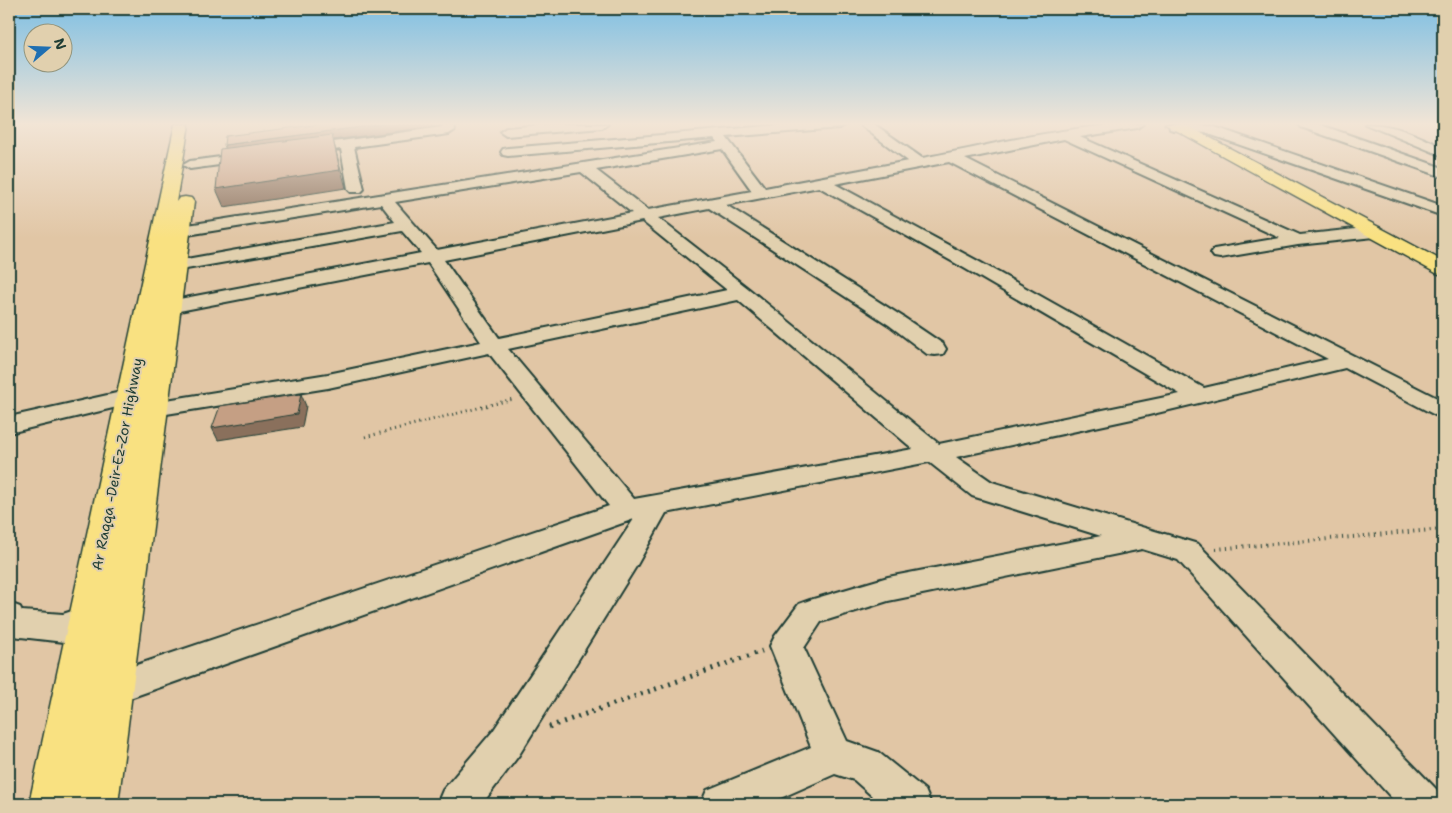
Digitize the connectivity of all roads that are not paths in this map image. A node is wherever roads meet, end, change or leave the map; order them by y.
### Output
1 (177, 162) edge
2 (191, 162) edge
3 (219, 162) edge
4 (351, 162) edge
5 (510, 162) edge
6 (614, 162) edge
7 (738, 162) edge
8 (916, 162) edge
9 (928, 162) edge
10 (961, 162) edge
11 (1126, 162) edge
12 (1242, 162) edge
13 (1302, 162) edge
14 (1416, 162) edge
15 (919, 164) junction
16 (190, 166) junction
17 (584, 167) junction
18 (1439, 170) edge
19 (512, 178) junction
20 (821, 182) junction
21 (356, 189) junction
22 (385, 191) junction
23 (762, 194) junction
24 (712, 203) junction
25 (1443, 211) edge
26 (217, 212) dead end
27 (646, 216) junction
28 (406, 225) junction
29 (180, 231) junction
30 (1374, 232) junction
31 (1298, 240) junction
32 (1220, 253) dead end
33 (433, 257) junction
34 (175, 266) junction
35 (1443, 269) edge
36 (742, 293) junction
37 (169, 307) junction
38 (494, 346) junction
39 (935, 349) dead end
40 (1349, 361) junction
41 (1201, 396) junction
42 (142, 403) junction
43 (1443, 410) edge
44 (9, 425) edge
45 (934, 454) junction
46 (642, 507) junction
47 (1144, 538) junction
48 (9, 616) edge
49 (87, 619) junction
50 (113, 688) junction
51 (834, 756) junction
52 (52, 804) edge
53 (95, 804) edge
54 (457, 804) edge
55 (721, 804) edge
56 (911, 804) edge
57 (1424, 804) edge

1 - 42 main road, Ar Raqqa -Deir-Ez-Zor Highway
2 - 16 main road, Ar Raqqa -Deir-Ez-Zor Highway
3 - 16 street
4 - 21 street
5 - 19 street
6 - 17 street
7 - 23 street
8 - 15 street
9 - 15 street
10 - 40 street
11 - 31 street
12 - 30 main road
13 - 25 street
14 - 18 street
15 - 20 street
16 - 29 main road, Ar Raqqa -Deir-Ez-Zor Highway
17 - 19 street
17 - 27 street
19 - 22 street
20 - 23 street
20 - 41 street
21 - 22 street
21 - 26 street
22 - 28 street
22 - 29 street
23 - 24 street
24 - 27 street
24 - 39 street
27 - 33 street
27 - 36 street
28 - 33 street
28 - 34 street
29 - 34 main road, Ar Raqqa -Deir-Ez-Zor Highway
30 - 31 street
30 - 35 main road
31 - 32 street
33 - 37 street
33 - 38 street
34 - 37 main road, Ar Raqqa -Deir-Ez-Zor Highway
36 - 38 street
36 - 45 street
37 - 42 main road, Ar Raqqa -Deir-Ez-Zor Highway
38 - 42 street
38 - 46 street
40 - 41 street
40 - 43 street
41 - 45 street
42 - 44 street
42 - 49 main road, Ar Raqqa -Deir-Ez-Zor Highway
42 - 50 main road, Ar Raqqa -Deir-Ez-Zor Highway
45 - 46 street
45 - 47 street
46 - 50 street
46 - 54 street
47 - 51 street
47 - 57 street
48 - 49 street
49 - 52 main road, Ar Raqqa -Deir-Ez-Zor Highway
50 - 53 main road, Ar Raqqa -Deir-Ez-Zor Highway
51 - 55 street
51 - 56 street

